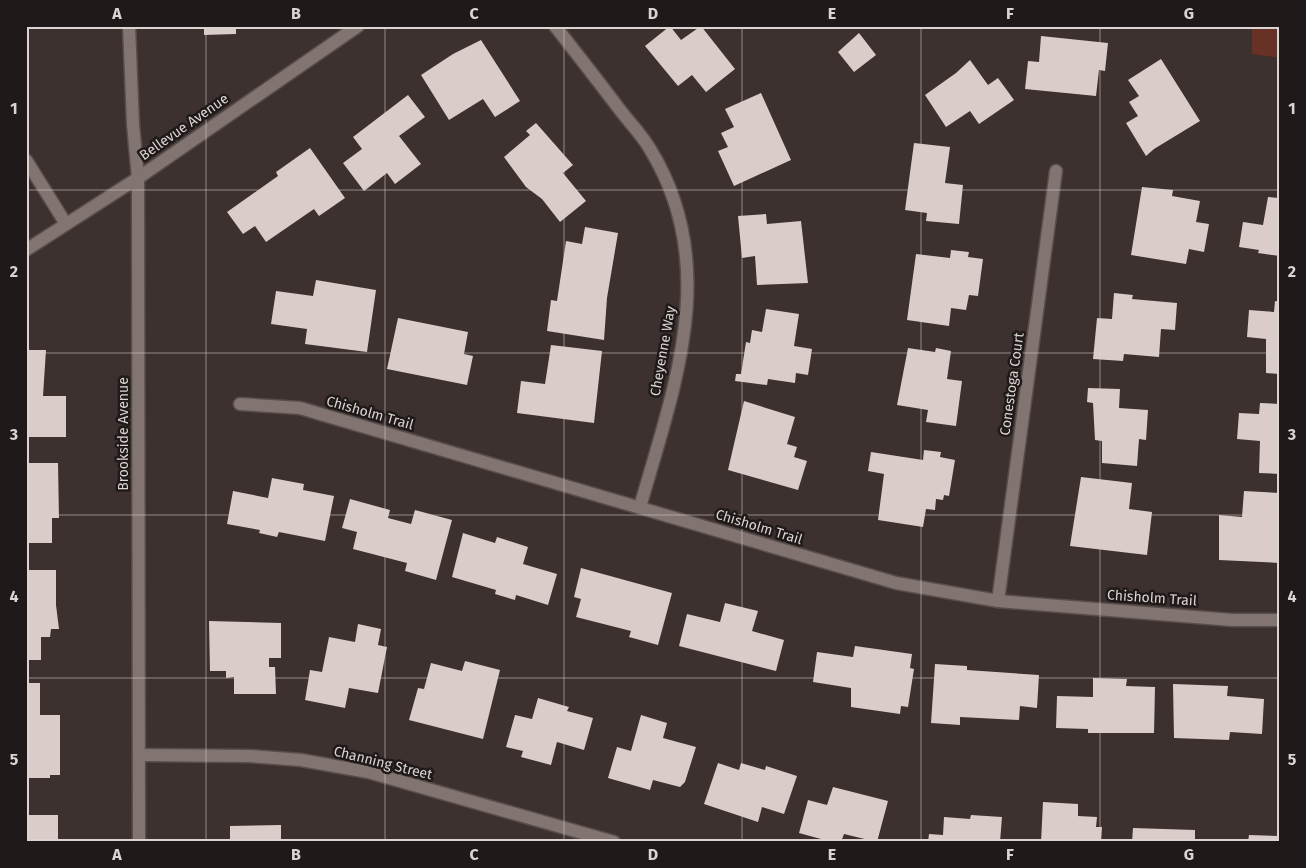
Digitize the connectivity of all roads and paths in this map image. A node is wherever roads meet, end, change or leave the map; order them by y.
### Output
1 (129, 26) edge
2 (358, 26) edge
3 (555, 26) edge
4 (26, 160) edge
5 (1056, 171) dead end
6 (138, 178) junction
7 (66, 224) junction
8 (26, 250) edge
9 (240, 404) dead end
10 (640, 507) junction
11 (998, 601) junction
12 (1280, 620) edge
13 (139, 755) junction
14 (139, 842) edge
15 (614, 842) edge

1 - 6 street, Brookside Avenue
2 - 6 street, Bellevue Avenue
3 - 10 street, Cheyenne Way
4 - 7 street
5 - 11 street, Conestoga Court
6 - 7 street, Bellevue Avenue
6 - 13 street, Brookside Avenue
7 - 8 street, Bellevue Avenue
9 - 10 street, Chisholm Trail
10 - 11 street, Chisholm Trail
11 - 12 street, Chisholm Trail
13 - 14 street, Brookside Avenue
13 - 15 street, Channing Street

